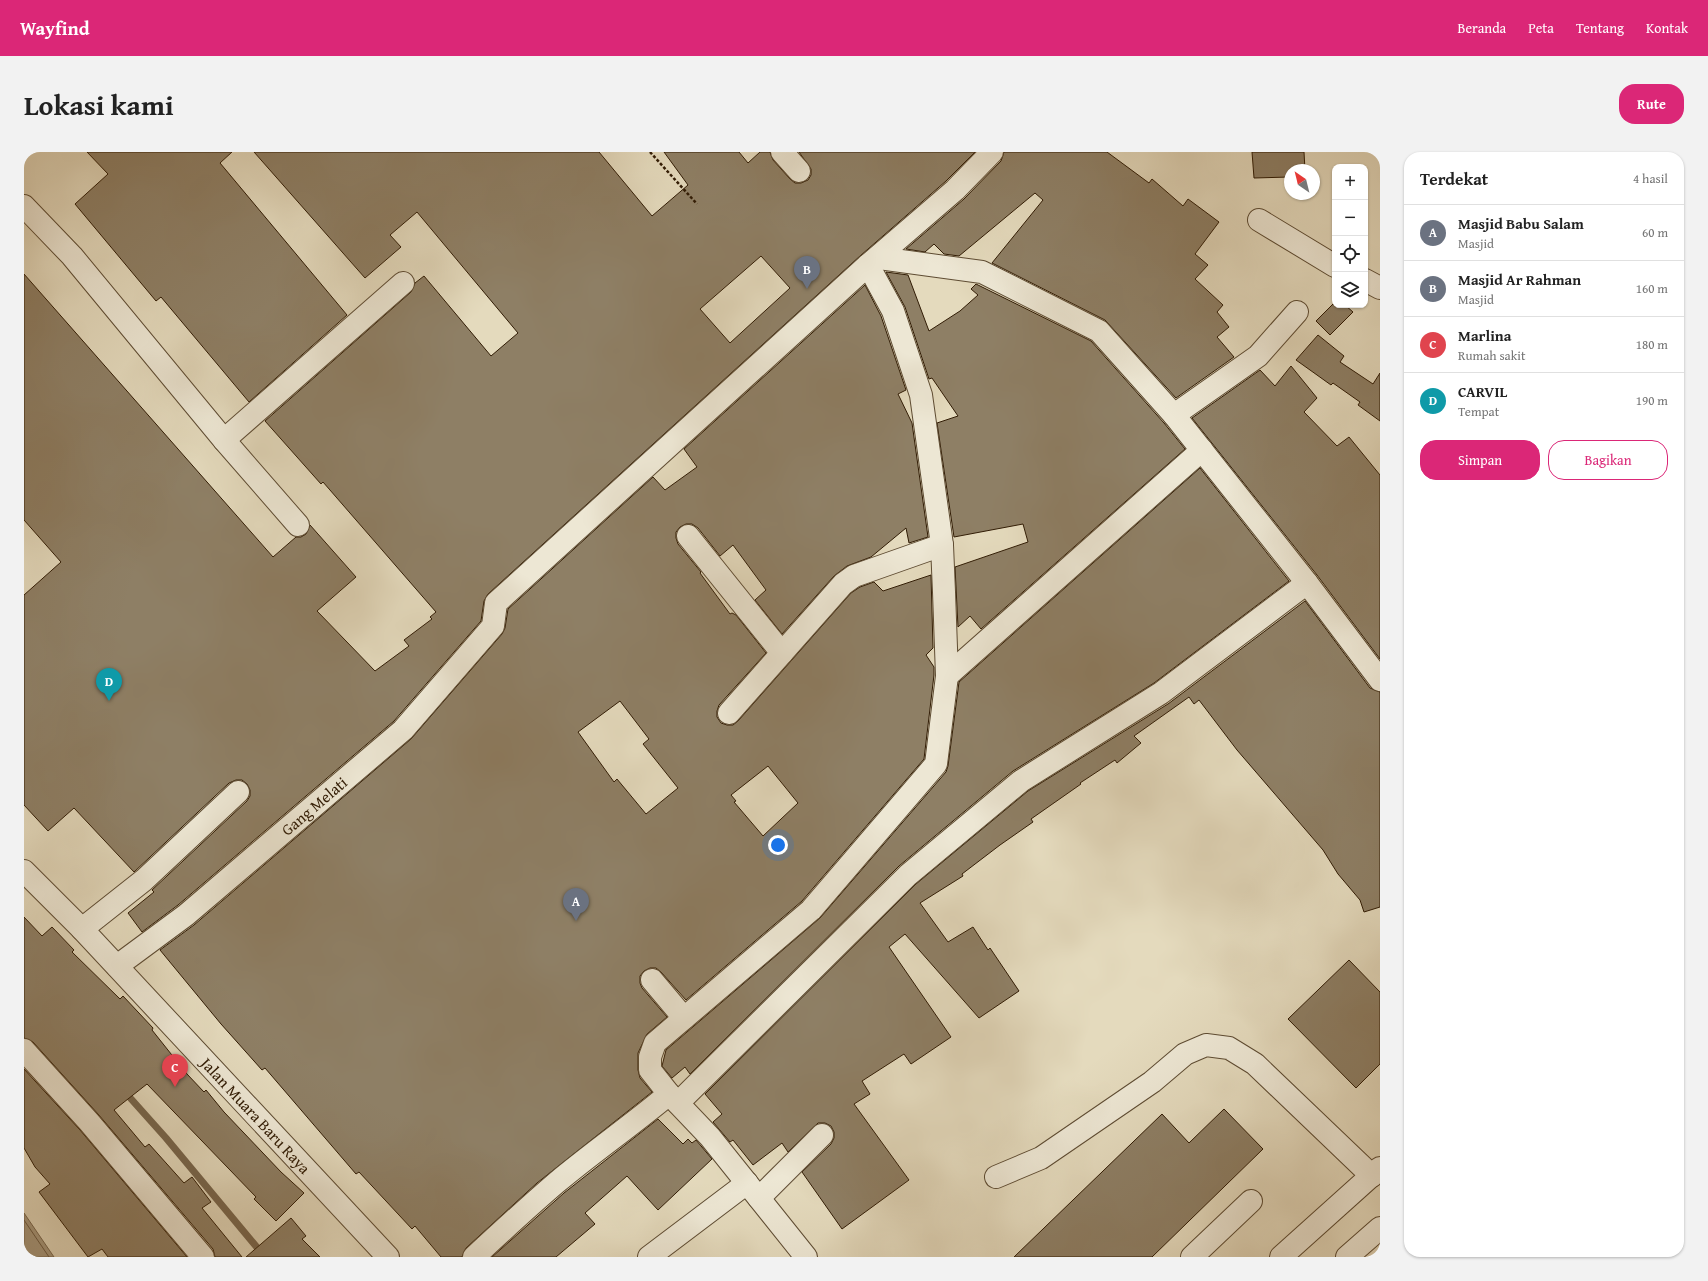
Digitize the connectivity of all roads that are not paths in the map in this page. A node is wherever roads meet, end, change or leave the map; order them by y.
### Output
1 (782, 152) edge
2 (992, 152) edge
3 (799, 171) dead end
4 (24, 206) edge
5 (1259, 220) dead end
6 (873, 262) junction
7 (1332, 264) edge
8 (1368, 282) edge
9 (403, 283) dead end
10 (1380, 288) edge
11 (1297, 312) dead end
12 (1174, 415) junction
13 (224, 440) junction
14 (1202, 450) junction
15 (298, 525) dead end
16 (688, 536) dead end
17 (942, 545) junction
18 (1307, 583) junction
19 (782, 653) junction
20 (947, 676) junction
21 (1380, 680) edge
22 (729, 713) dead end
23 (238, 792) dead end
24 (24, 871) edge
25 (82, 929) junction
26 (117, 966) junction
27 (652, 980) dead end
28 (684, 1018) junction
29 (24, 1050) edge
30 (673, 1098) junction
31 (822, 1135) dead end
32 (1376, 1172) edge
33 (996, 1177) dead end
34 (753, 1191) junction
35 (1251, 1201) dead end
36 (1380, 1228) edge
37 (203, 1257) edge
38 (388, 1257) edge
39 (474, 1257) edge
40 (649, 1257) edge
41 (806, 1257) edge
42 (1192, 1257) edge
43 (1281, 1257) edge
44 (1347, 1257) edge

1 - 3 street
2 - 6 street
4 - 13 street
5 - 7 street
6 - 12 street
6 - 17 street
6 - 26 street, Gang Melati
8 - 10 street
9 - 13 street
11 - 12 street
12 - 14 street
13 - 15 street
14 - 18 street
14 - 20 street
16 - 19 street
17 - 19 street
17 - 20 street
18 - 21 street
18 - 30 street
19 - 22 street
20 - 28 street
23 - 25 street
24 - 25 street, Jalan Muara Baru Raya
25 - 26 street, Jalan Muara Baru Raya
26 - 38 street, Jalan Muara Baru Raya
27 - 28 street
28 - 30 street
29 - 37 street
30 - 34 street
30 - 39 street
31 - 34 street
32 - 33 street
32 - 43 street
34 - 40 street
34 - 41 street
35 - 42 street
36 - 44 street

